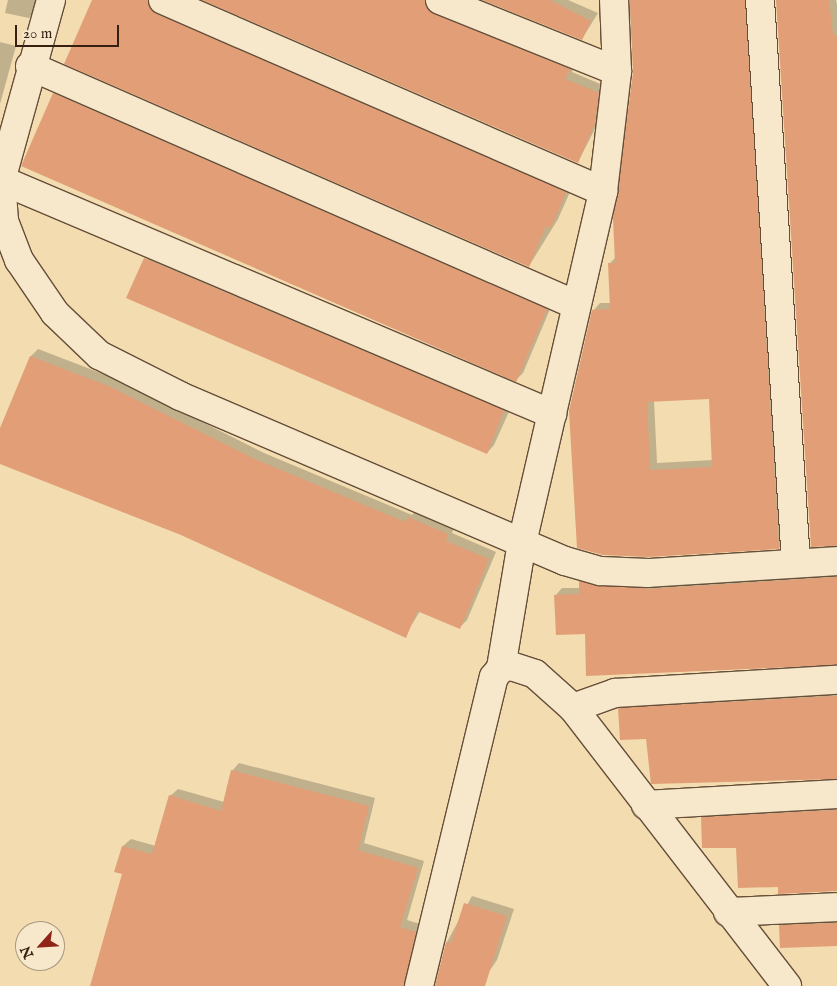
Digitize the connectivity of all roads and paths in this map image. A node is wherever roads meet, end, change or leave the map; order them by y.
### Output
1 (51, 0) edge
2 (163, 0) edge
3 (440, 0) edge
4 (614, 0) edge
5 (760, 0) edge
6 (30, 66) junction
7 (616, 71) junction
8 (1, 180) edge
9 (603, 192) junction
10 (574, 304) junction
11 (552, 414) junction
12 (522, 543) junction
13 (837, 560) edge
14 (796, 563) junction
15 (501, 668) junction
16 (837, 680) edge
17 (573, 708) junction
18 (837, 794) edge
19 (646, 805) junction
20 (837, 907) edge
21 (728, 912) junction
22 (419, 986) edge
23 (787, 986) edge

1 - 6 street
2 - 9 street
3 - 7 street
4 - 7 street
5 - 14 street
6 - 8 street
6 - 10 street
7 - 9 street
8 - 11 street
8 - 12 street
9 - 10 street
10 - 11 street
11 - 12 street
12 - 14 street
12 - 15 street
13 - 14 street
15 - 17 street
15 - 22 street
16 - 17 street
17 - 19 street
18 - 19 street
19 - 21 street
20 - 21 street
21 - 23 street

